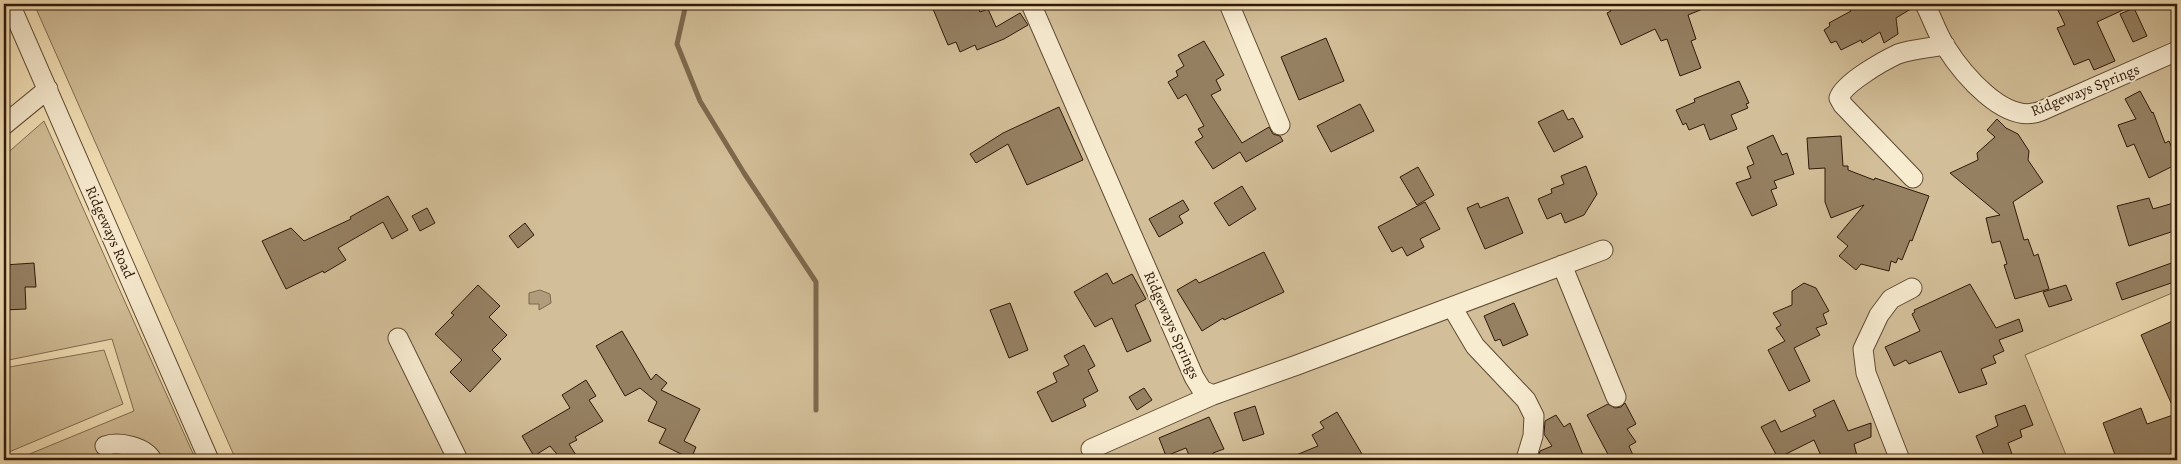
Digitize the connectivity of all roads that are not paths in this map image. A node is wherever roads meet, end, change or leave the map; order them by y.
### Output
1 (10, 4) edge
2 (1031, 4) edge
3 (1229, 4) edge
4 (1926, 4) edge
5 (1945, 45) junction
6 (2177, 51) edge
7 (48, 89) junction
8 (1280, 125) dead end
9 (4, 126) edge
10 (1914, 178) dead end
11 (1603, 250) dead end
12 (1562, 265) junction
13 (1912, 288) dead end
14 (1452, 307) junction
15 (398, 338) dead end
16 (1213, 395) junction
17 (1616, 397) dead end
18 (105, 446) dead end
19 (1092, 449) dead end
20 (1527, 456) dead end
21 (152, 460) edge
22 (210, 460) edge
23 (458, 460) edge
24 (1900, 460) edge

1 - 7 street, Ridgeways Road
2 - 16 street, Ridgeways Springs
3 - 8 street
4 - 5 street, Ridgeways Springs
5 - 6 street, Ridgeways Springs
5 - 10 street
7 - 9 street
7 - 22 street, Ridgeways Road
11 - 12 street, Ridgeways Springs
12 - 14 street, Ridgeways Springs
12 - 17 street
13 - 24 street
14 - 16 street, Ridgeways Springs
14 - 20 street
15 - 23 street
16 - 19 street
18 - 21 street

